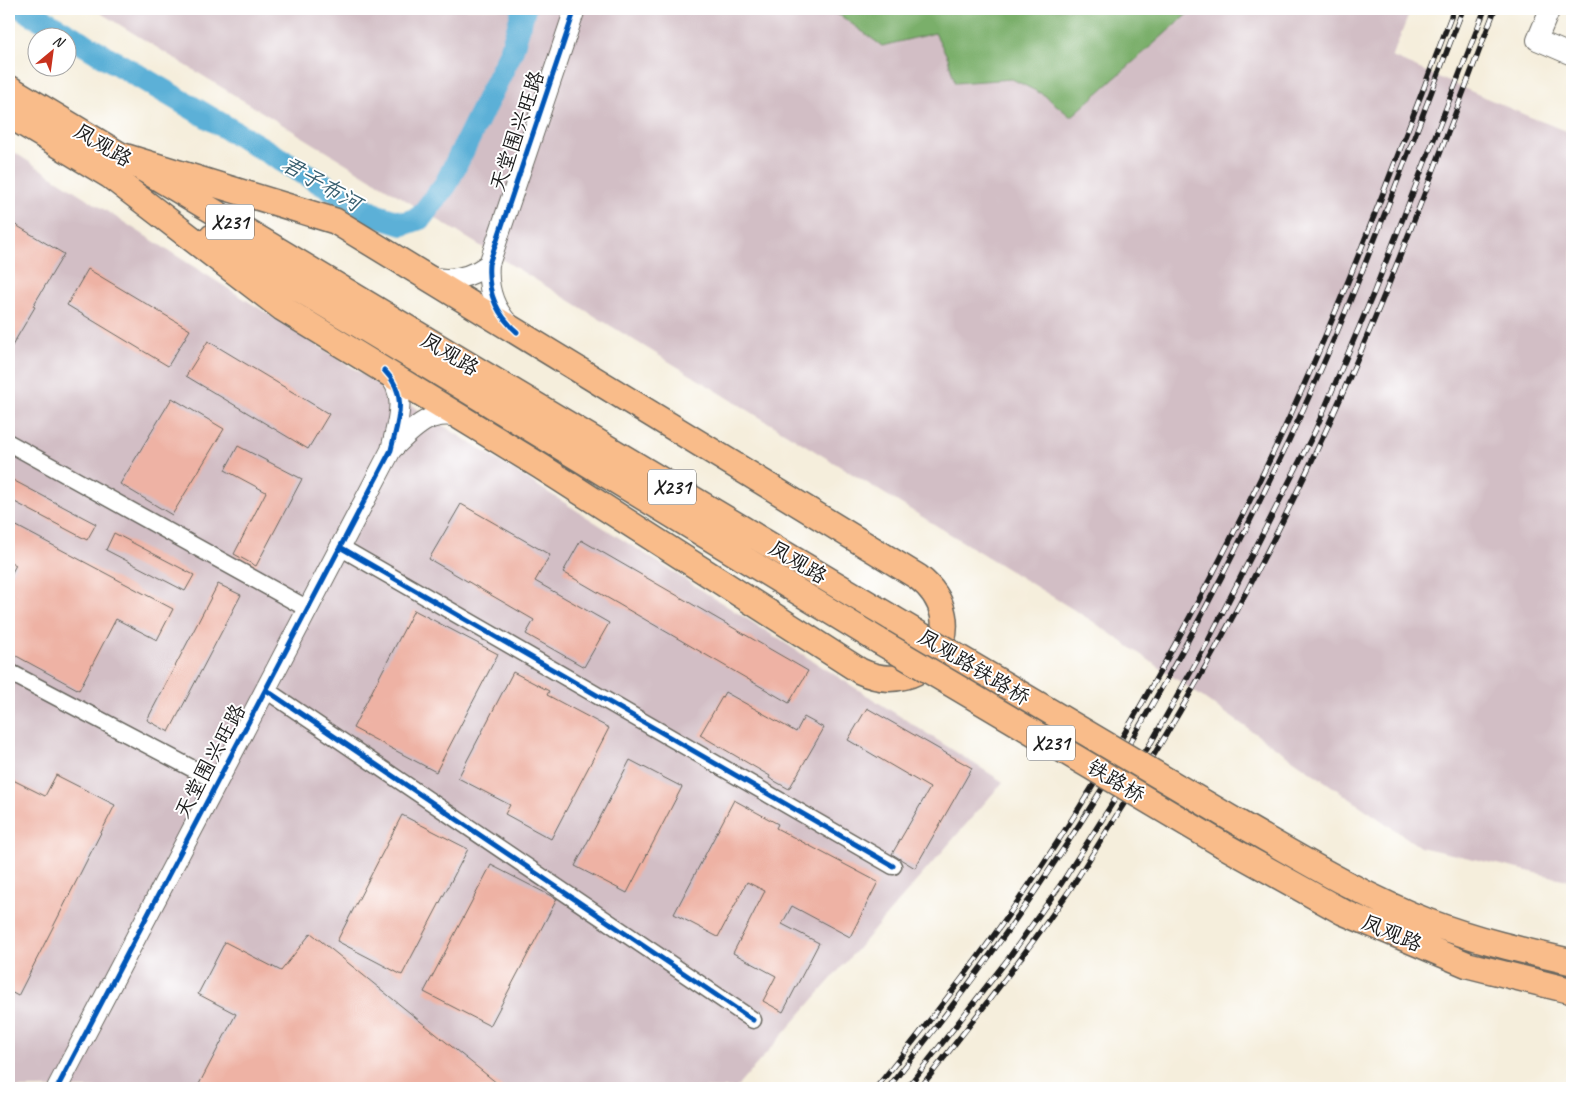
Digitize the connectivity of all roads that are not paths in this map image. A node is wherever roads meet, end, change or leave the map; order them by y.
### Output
1 (575, 9) edge
2 (1550, 9) edge
3 (1572, 55) edge
4 (9, 88) edge
5 (9, 115) edge
6 (115, 165) junction
7 (489, 264) junction
8 (424, 275) junction
9 (517, 332) junction
10 (384, 370) junction
11 (463, 419) junction
12 (9, 443) edge
13 (391, 450) junction
14 (540, 466) junction
15 (654, 504) junction
16 (340, 548) junction
17 (308, 609) junction
18 (892, 618) joint
19 (879, 641) joint
20 (9, 672) edge
21 (266, 690) junction
22 (218, 782) junction
23 (1237, 822) joint
24 (1223, 845) joint
25 (893, 866) dead end
26 (1572, 962) edge
27 (1572, 991) edge
28 (753, 1020) dead end
29 (57, 1088) edge

1 - 7 street, 天堂围兴旺路
2 - 3 street
4 - 6 main road, 凤观路 / X231
5 - 6 main road, 凤观路 / X231
6 - 8 main road
6 - 10 main road
6 - 15 main road, 凤观路 / X231
6 - 18 main road, 凤观路 / X231
7 - 8 street
7 - 9 street
8 - 9 main road
9 - 14 main road
10 - 11 main road
10 - 13 street
11 - 13 street
11 - 14 main road
12 - 17 street
13 - 16 street, 天堂围兴旺路
14 - 15 main road
15 - 19 main road, 凤观路 / X231
16 - 17 street, 天堂围兴旺路
16 - 25 street
17 - 21 street, 天堂围兴旺路
18 - 23 main road, 凤观路铁路桥 / X231, bridge
19 - 24 main road, 铁路桥 / X231, bridge
20 - 22 street
21 - 22 street, 天堂围兴旺路
21 - 28 street
22 - 29 street, 天堂围兴旺路
23 - 26 main road, 凤观路 / X231
24 - 27 main road, 凤观路 / X231

